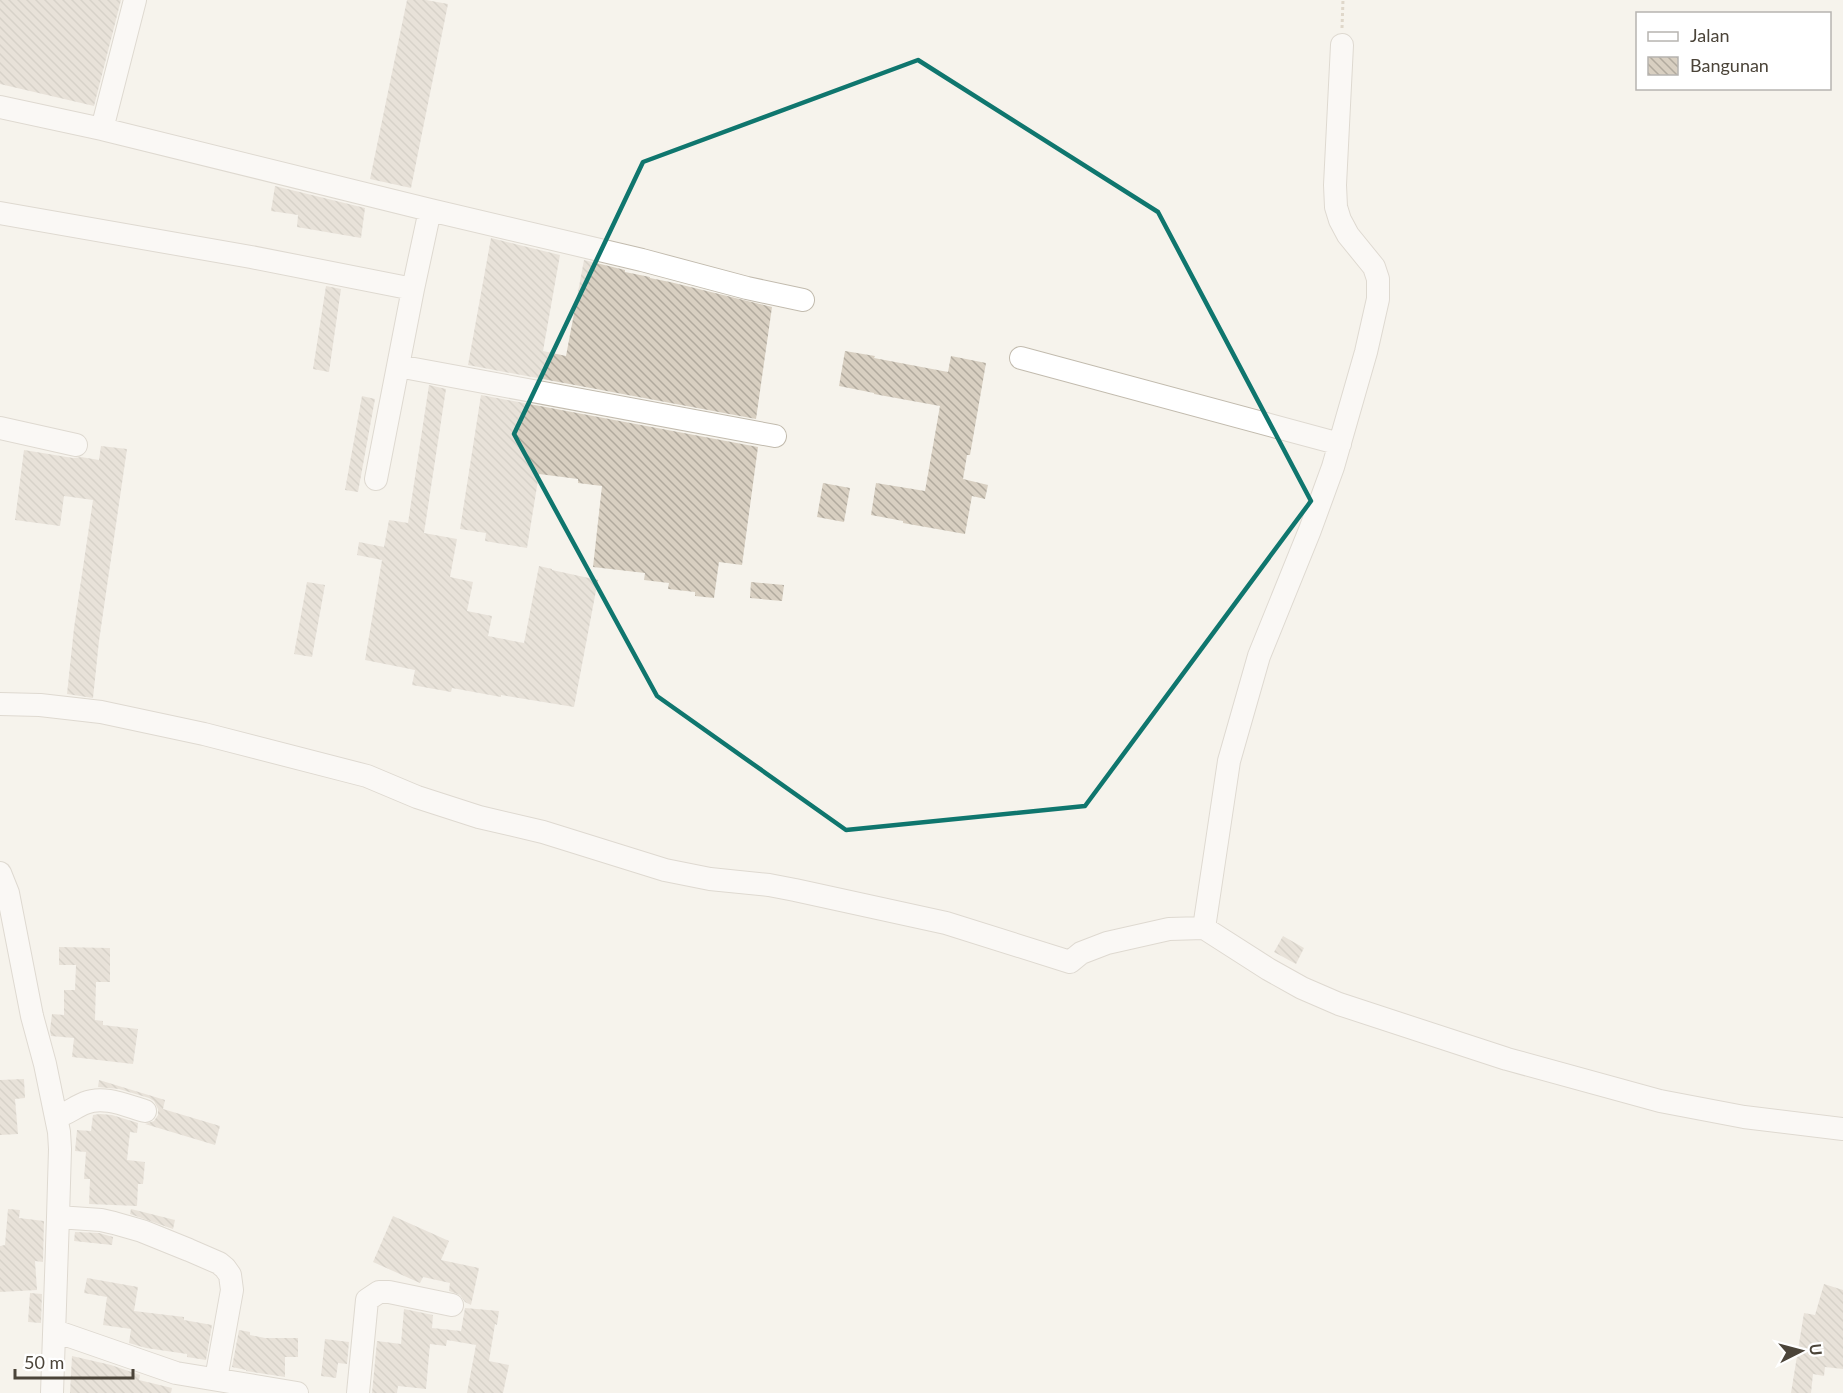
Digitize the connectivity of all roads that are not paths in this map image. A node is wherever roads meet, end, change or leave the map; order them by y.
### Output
1 (135, 0) edge
2 (1342, 45) road end
3 (0, 107) edge
4 (102, 129) junction
5 (430, 210) junction
6 (0, 213) edge
7 (413, 289) junction
8 (803, 300) dead end
9 (1021, 358) dead end
10 (399, 366) junction
11 (0, 428) edge
12 (775, 436) dead end
13 (1340, 444) junction
14 (76, 445) dead end
15 (376, 479) dead end
16 (0, 704) edge
17 (0, 873) edge
18 (1204, 928) junction
19 (145, 1111) dead end
20 (56, 1117) junction
21 (1843, 1130) edge
22 (58, 1217) junction
23 (452, 1305) dead end
24 (55, 1331) junction
25 (216, 1379) junction
26 (173, 1383) edge
27 (52, 1393) edge
28 (297, 1393) edge
29 (358, 1393) edge

1 - 4 street
2 - 13 street
3 - 4 street
4 - 5 street
5 - 7 street
5 - 8 street
6 - 7 street
7 - 10 street
9 - 13 street
10 - 12 street
10 - 15 street
11 - 14 street
13 - 18 street
16 - 18 street
17 - 20 street
18 - 21 street
19 - 20 street
20 - 22 street
22 - 24 street
22 - 25 street
23 - 29 street
24 - 26 street
24 - 27 street
25 - 26 street
25 - 28 street

